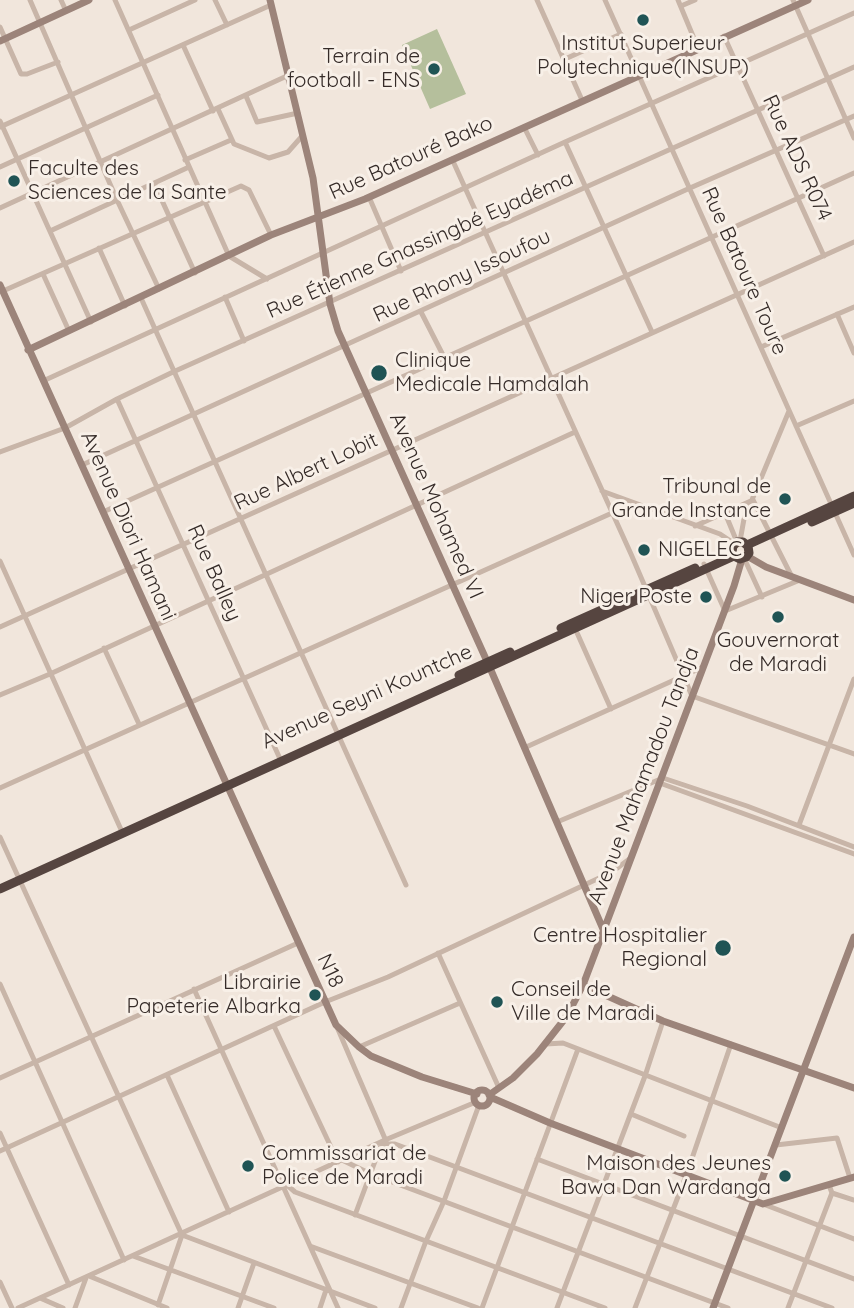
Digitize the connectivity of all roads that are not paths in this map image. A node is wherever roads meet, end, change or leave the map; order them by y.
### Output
1 (30, 0) edge
2 (61, 0) edge
3 (89, 0) edge
4 (115, 0) edge
5 (195, 0) edge
6 (215, 0) edge
7 (537, 0) edge
8 (605, 0) edge
9 (695, 0) edge
10 (808, 0) edge
11 (271, 3) edge
12 (679, 3) edge
13 (794, 3) edge
14 (66, 10) junction
15 (854, 13) edge
16 (40, 23) junction
17 (227, 25) junction
18 (0, 27) edge
19 (129, 30) junction
20 (621, 34) junction
21 (808, 34) junction
22 (724, 36) junction
23 (3, 40) edge
24 (183, 45) junction
25 (698, 48) junction
26 (565, 59) junction
27 (58, 62) junction
28 (144, 63) junction
29 (737, 66) junction
30 (854, 67) edge
31 (289, 75) junction
32 (639, 75) junction
33 (828, 79) junction
34 (72, 94) junction
35 (158, 95) junction
36 (246, 96) junction
37 (582, 100) junction
38 (652, 104) junction
39 (216, 110) junction
40 (758, 110) junction
41 (298, 113) junction
42 (854, 116) edge
43 (846, 120) junction
44 (1, 125) edge
45 (86, 127) junction
46 (524, 127) junction
47 (173, 130) junction
48 (303, 134) junction
49 (854, 138) edge
50 (231, 140) junction
51 (565, 142) junction
52 (673, 148) junction
53 (777, 150) junction
54 (538, 155) junction
55 (17, 159) junction
56 (452, 159) junction
57 (186, 160) junction
58 (101, 162) junction
59 (0, 167) edge
60 (189, 167) junction
61 (854, 173) edge
62 (154, 183) junction
63 (586, 187) junction
64 (465, 188) junction
65 (690, 188) junction
66 (32, 194) junction
67 (369, 197) junction
68 (798, 198) junction
69 (117, 200) junction
70 (204, 201) junction
71 (0, 208) edge
72 (170, 217) junction
73 (320, 218) junction
74 (382, 226) junction
75 (605, 228) junction
76 (50, 231) junction
77 (486, 232) junction
78 (132, 233) junction
79 (271, 235) junction
80 (712, 239) junction
81 (854, 242) edge
82 (99, 248) junction
83 (322, 254) junction
84 (229, 256) junction
85 (824, 256) junction
86 (65, 264) junction
87 (401, 271) junction
88 (195, 272) junction
89 (43, 274) junction
90 (504, 274) junction
91 (626, 276) junction
92 (267, 279) junction
93 (1, 288) edge
94 (159, 289) junction
95 (737, 294) junction
96 (225, 297) junction
97 (141, 298) junction
98 (330, 304) junction
99 (125, 306) junction
100 (854, 307) edge
101 (421, 312) junction
102 (837, 314) junction
103 (525, 321) junction
104 (91, 322) junction
105 (155, 329) junction
106 (69, 331) junction
107 (652, 332) junction
108 (244, 341) junction
109 (345, 347) junction
110 (761, 347) junction
111 (28, 350) junction
112 (854, 353) edge
113 (444, 357) junction
114 (173, 372) junction
115 (551, 377) junction
116 (43, 381) junction
117 (366, 394) junction
118 (117, 399) junction
119 (854, 401) edge
120 (789, 411) junction
121 (194, 415) junction
122 (796, 426) junction
123 (65, 428) junction
124 (575, 432) junction
125 (137, 441) junction
126 (391, 450) junction
127 (0, 452) edge
128 (215, 463) junction
129 (82, 465) junction
130 (158, 489) junction
131 (602, 491) junction
132 (854, 496) edge
133 (753, 500) junction
134 (854, 503) edge
135 (416, 505) junction
136 (833, 509) junction
137 (103, 512) junction
138 (612, 513) junction
139 (725, 513) junction
140 (241, 519) junction
141 (695, 526) junction
142 (772, 537) junction
143 (184, 545) junction
144 (741, 550) junction
145 (854, 555) edge
146 (0, 562) edge
147 (705, 567) junction
148 (129, 569) junction
149 (265, 575) junction
150 (796, 578) junction
151 (452, 584) junction
152 (648, 593) junction
153 (762, 597) junction
154 (208, 600) junction
155 (854, 600) edge
156 (724, 611) junction
157 (25, 615) junction
158 (153, 625) junction
159 (574, 626) junction
160 (0, 627) edge
161 (104, 648) junction
162 (301, 652) junction
163 (488, 665) junction
164 (704, 667) junction
165 (50, 674) junction
166 (686, 676) junction
167 (245, 677) junction
168 (854, 679) edge
169 (0, 695) edge
170 (692, 696) junction
171 (188, 701) junction
172 (611, 709) junction
173 (139, 724) junction
174 (338, 733) junction
175 (830, 746) junction
176 (524, 748) junction
177 (83, 749) junction
178 (854, 754) edge
179 (280, 759) junction
180 (659, 780) junction
181 (225, 784) junction
182 (0, 788) edge
183 (705, 795) junction
184 (557, 822) junction
185 (799, 825) junction
186 (122, 832) junction
187 (0, 837) edge
188 (854, 847) edge
189 (854, 854) edge
190 (633, 857) junction
191 (17, 878) junction
192 (406, 885) dead end
193 (584, 885) junction
194 (0, 887) edge
195 (603, 929) junction
196 (854, 937) edge
197 (298, 943) junction
198 (438, 953) junction
199 (0, 984) edge
200 (583, 985) junction
201 (194, 989) junction
202 (325, 1002) junction
203 (460, 1003) junction
204 (663, 1021) junction
205 (336, 1025) junction
206 (274, 1026) junction
207 (91, 1037) junction
208 (546, 1044) junction
209 (731, 1044) junction
210 (359, 1047) junction
211 (220, 1049) junction
212 (578, 1049) junction
213 (35, 1062) junction
214 (804, 1068) junction
215 (167, 1074) junction
216 (645, 1076) junction
217 (0, 1078) edge
218 (499, 1088) junction
219 (854, 1088) edge
220 (489, 1096) junction
221 (118, 1097) junction
222 (477, 1100) junction
223 (713, 1102) junction
224 (631, 1114) junction
225 (62, 1123) junction
226 (550, 1123) junction
227 (782, 1128) junction
228 (0, 1133) edge
229 (684, 1136) dead end
230 (386, 1142) junction
231 (776, 1145) junction
232 (3, 1149) edge
233 (618, 1149) junction
234 (537, 1159) junction
235 (340, 1161) junction
236 (457, 1168) junction
237 (372, 1174) junction
238 (686, 1176) junction
239 (852, 1178) edge
240 (604, 1185) junction
241 (285, 1186) junction
242 (830, 1189) junction
243 (524, 1193) junction
244 (854, 1200) edge
245 (444, 1201) junction
246 (758, 1203) junction
247 (672, 1211) junction
248 (229, 1212) junction
249 (355, 1215) junction
250 (591, 1218) junction
251 (512, 1226) junction
252 (819, 1226) junction
253 (181, 1234) junction
254 (741, 1237) junction
255 (854, 1239) edge
256 (426, 1241) junction
257 (661, 1244) junction
258 (310, 1246) junction
259 (579, 1253) junction
260 (133, 1256) junction
261 (124, 1260) junction
262 (806, 1261) junction
263 (254, 1263) junction
264 (497, 1266) junction
265 (171, 1270) junction
266 (729, 1270) junction
267 (87, 1277) junction
268 (648, 1278) junction
269 (854, 1279) edge
270 (0, 1282) edge
271 (410, 1282) junction
272 (69, 1285) junction
273 (328, 1291) junction
274 (564, 1292) junction
275 (793, 1293) junction
276 (243, 1296) junction
277 (40, 1298) junction
278 (158, 1306) edge
279 (714, 1306) edge
280 (12, 1308) edge
281 (18, 1308) edge
282 (63, 1308) edge
283 (75, 1308) edge
284 (167, 1308) edge
285 (238, 1308) edge
286 (274, 1308) edge
287 (320, 1308) edge
288 (338, 1308) edge
289 (375, 1308) edge
290 (401, 1308) edge
291 (480, 1308) edge
292 (557, 1308) edge
293 (605, 1308) edge
294 (635, 1308) edge
295 (728, 1308) edge
296 (788, 1308) edge
297 (832, 1308) edge

1 - 16 street
2 - 14 street
3 - 14 main road
4 - 19 street
5 - 19 street
6 - 17 street
7 - 26 street
8 - 20 street, Rue Batoure Toure
9 - 12 street
10 - 13 main road, Rue Batouré Bako
11 - 17 street
11 - 31 main road, Avenue Mohamed VI
12 - 25 street
13 - 21 street
13 - 22 main road, Rue Batouré Bako
14 - 16 main road
15 - 21 street
16 - 23 main road
16 - 27 street
17 - 24 street
18 - 23 street
19 - 28 street
20 - 26 street
20 - 32 street, Rue Batoure Toure
21 - 29 street
21 - 33 street
22 - 25 main road, Rue Batouré Bako
22 - 29 street, Rue ADS R074
23 - 27 street
24 - 28 street
24 - 39 street
25 - 32 main road, Rue Batouré Bako
26 - 37 street
27 - 34 street
28 - 34 street
28 - 35 street
29 - 38 street
29 - 40 street, Rue ADS R074
30 - 33 street, Rue Étienne Gnassingbé Eyadéma
31 - 36 street
31 - 41 main road, Avenue Mohamed VI
32 - 37 main road, Rue Batouré Bako
32 - 38 street, Rue Batoure Toure
33 - 40 street, Rue Étienne Gnassingbé Eyadéma
33 - 43 street
34 - 44 street
34 - 45 street
35 - 45 street
35 - 47 street
36 - 39 street
36 - 41 street
37 - 46 main road, Rue Batouré Bako
38 - 51 street
38 - 52 street, Rue Batoure Toure
39 - 47 street
39 - 50 street
40 - 52 street, Rue Étienne Gnassingbé Eyadéma
40 - 53 street, Rue ADS R074
41 - 48 main road, Avenue Mohamed VI
42 - 43 street, Rue Rhony Issoufou
43 - 49 street
43 - 53 street, Rue Rhony Issoufou
44 - 55 street
45 - 55 street
45 - 58 street
46 - 54 street
46 - 56 main road, Rue Batouré Bako
47 - 57 street
47 - 58 street
48 - 50 street
48 - 73 main road, Avenue Mohamed VI
50 - 57 street
51 - 54 street
51 - 63 street
52 - 63 street, Rue Étienne Gnassingbé Eyadéma
52 - 65 street, Rue Batoure Toure
53 - 65 street, Rue Rhony Issoufou
53 - 68 street, Rue ADS R074
54 - 64 street
55 - 59 street
55 - 66 street
56 - 64 street
56 - 67 main road, Rue Batouré Bako
57 - 60 street
58 - 66 street
58 - 69 street
60 - 62 street
60 - 70 street
61 - 68 street
62 - 69 street
62 - 72 street
63 - 75 street
63 - 77 street, Rue Étienne Gnassingbé Eyadéma
64 - 74 street
64 - 77 street
65 - 75 street, Rue Rhony Issoufou
65 - 80 street, Rue Batoure Toure
66 - 71 street
66 - 76 street
67 - 73 main road, Rue Batouré Bako
67 - 74 street
68 - 80 street
68 - 85 street, Rue ADS R074
69 - 76 street
69 - 78 street
70 - 72 street
70 - 79 street
70 - 84 street
72 - 78 street
72 - 88 street
73 - 79 main road, Rue Batouré Bako
73 - 83 main road, Avenue Mohamed VI
74 - 83 street
74 - 87 street
75 - 90 street, Rue Rhony Issoufou
75 - 91 street
76 - 86 street
77 - 87 street, Rue Étienne Gnassingbé Eyadéma
77 - 90 street
78 - 82 street
78 - 94 street
79 - 84 main road, Rue Batouré Bako
80 - 91 street
80 - 95 street, Rue Batoure Toure
81 - 85 street, Rue Albert Lobit
82 - 86 street
82 - 99 street
83 - 92 street
83 - 98 main road, Avenue Mohamed VI
84 - 88 main road, Rue Batouré Bako
84 - 92 street
85 - 95 street, Rue Albert Lobit
86 - 89 street
86 - 104 street
87 - 98 street, Rue Étienne Gnassingbé Eyadéma
88 - 94 main road, Rue Batouré Bako
89 - 93 street
89 - 106 street
90 - 101 street, Rue Rhony Issoufou
90 - 103 street
91 - 103 street
91 - 107 street
92 - 96 street
93 - 111 main road, Avenue Diori Hamani
94 - 97 main road, Rue Batouré Bako
95 - 107 street, Rue Albert Lobit
95 - 110 street, Rue Batoure Toure
96 - 105 street
96 - 108 street
97 - 99 main road, Rue Batouré Bako
97 - 105 street
98 - 108 street, Rue Étienne Gnassingbé Eyadéma
98 - 109 main road, Avenue Mohamed VI
99 - 104 main road, Rue Batouré Bako
100 - 102 street
101 - 109 street, Rue Rhony Issoufou
101 - 113 street
102 - 110 street
102 - 112 street
103 - 113 street
103 - 115 street
104 - 106 main road, Rue Batouré Bako
105 - 114 street
105 - 116 street
106 - 111 main road, Rue Batouré Bako
107 - 115 street, Rue Albert Lobit
108 - 114 street, Rue Étienne Gnassingbé Eyadéma
109 - 117 main road, Avenue Mohamed VI
109 - 121 street, Rue Rhony Issoufou
110 - 120 street, Rue Batoure Toure
111 - 116 main road, Avenue Diori Hamani
113 - 117 street
114 - 118 street, Rue Étienne Gnassingbé Eyadéma
114 - 121 street
115 - 124 street
115 - 126 street, Rue Albert Lobit
116 - 123 main road, Avenue Diori Hamani
117 - 126 main road, Avenue Mohamed VI
117 - 128 street
118 - 123 street, Rue Étienne Gnassingbé Eyadéma
118 - 125 street, Rue Balley
119 - 122 street
120 - 122 street, Rue Batoure Toure
120 - 133 street
121 - 125 street, Rue Rhony Issoufou
121 - 128 street
122 - 136 street, Rue Batoure Toure
123 - 127 street, Rue Étienne Gnassingbé Eyadéma
123 - 129 main road, Avenue Diori Hamani
124 - 131 street
124 - 135 street
125 - 129 street, Rue Rhony Issoufou
125 - 130 street, Rue Balley
126 - 135 main road, Avenue Mohamed VI
126 - 140 street, Rue Albert Lobit
128 - 130 street
128 - 140 street
129 - 137 main road, Avenue Diori Hamani
130 - 137 street
130 - 143 street, Rue Balley
131 - 138 street
131 - 141 street
132 - 136 highway, Avenue Seyni Kountche
133 - 139 street
133 - 142 street
133 - 144 street
134 - 136 highway, Avenue Seyni Kountche
135 - 149 street
135 - 151 main road, Avenue Mohamed VI
136 - 142 highway, Avenue Seyni Kountche
136 - 145 street, Rue Batoure Toure
137 - 148 main road, Avenue Diori Hamani
138 - 151 street
138 - 152 street
139 - 141 street
139 - 144 street
140 - 143 street, Rue Albert Lobit
140 - 149 street
141 - 144 street
142 - 144 highway, Avenue Seyni Kountche
142 - 150 street
143 - 148 street, Rue Albert Lobit
143 - 154 street, Rue Balley
144 - 147 highway, Avenue Seyni Kountche
144 - 150 main road
144 - 153 street
144 - 156 main road, Avenue Mahamadou Tandja
146 - 157 street
147 - 152 highway, Avenue Seyni Kountche
147 - 156 street
148 - 157 street, Rue Albert Lobit
148 - 158 main road, Avenue Diori Hamani
149 - 154 street
149 - 162 street
150 - 153 street
150 - 155 main road
151 - 162 street
151 - 163 main road, Avenue Mohamed VI
152 - 159 highway, Avenue Seyni Kountche
152 - 166 street
153 - 156 street
154 - 158 street
154 - 167 street, Rue Balley
156 - 164 main road, Avenue Mahamadou Tandja
157 - 160 street, Rue Albert Lobit
157 - 165 street
158 - 161 street
158 - 171 main road, Avenue Diori Hamani
159 - 163 highway, Avenue Seyni Kountche
159 - 172 street
161 - 165 street
161 - 173 street
162 - 167 street
162 - 174 street
163 - 174 highway, Avenue Seyni Kountche
163 - 176 main road, Avenue Mohamed VI
164 - 166 street
164 - 170 main road, Avenue Mahamadou Tandja
165 - 169 street
165 - 177 street
166 - 170 street
166 - 172 street
167 - 171 street
167 - 179 street, Rue Balley
168 - 175 street
170 - 175 street
170 - 180 main road, Avenue Mahamadou Tandja
171 - 173 street
171 - 181 main road, Avenue Diori Hamani
172 - 176 street
173 - 177 street
174 - 179 highway, Avenue Seyni Kountche
174 - 192 street
175 - 178 street
175 - 185 street
176 - 184 main road, Avenue Mohamed VI
177 - 182 street
177 - 186 street
179 - 181 highway, Avenue Seyni Kountche
180 - 183 street
180 - 184 street
180 - 190 main road, Avenue Mahamadou Tandja
181 - 186 highway, Avenue Seyni Kountche
181 - 197 main road, N18
183 - 185 street
183 - 189 street
184 - 193 main road, Avenue Mohamed VI
185 - 188 street
186 - 191 highway, Avenue Seyni Kountche
187 - 191 street
190 - 193 street
190 - 195 main road, Avenue Mahamadou Tandja
191 - 194 highway, Avenue Seyni Kountche
191 - 207 street
193 - 195 main road, Avenue Mohamed VI
193 - 198 street
195 - 200 main road, Avenue Mahamadou Tandja
196 - 214 main road
197 - 201 street
197 - 202 main road, N18
198 - 202 street
198 - 203 street
199 - 213 street
200 - 204 main road
200 - 208 main road, Avenue Mahamadou Tandja
201 - 207 street
201 - 211 street
202 - 205 main road, N18
202 - 206 street
203 - 210 street
203 - 218 street
204 - 209 main road
204 - 216 street
205 - 210 main road, N18
205 - 230 street
206 - 211 street
206 - 235 street
207 - 213 street
207 - 221 street
208 - 212 street
208 - 218 main road, Avenue Mahamadou Tandja
209 - 214 main road
209 - 223 street
210 - 222 main road, N18
211 - 215 street
211 - 241 street
212 - 216 street
212 - 226 street
213 - 217 street
213 - 225 street
214 - 219 main road
214 - 227 main road
215 - 221 street
215 - 248 street
216 - 223 street
216 - 224 street
218 - 220 main road, Avenue Mahamadou Tandja
220 - 222 main road, N18
220 - 222 main road, Avenue Mahamadou Tandja
220 - 226 main road
221 - 225 street
221 - 253 street
222 - 230 street
222 - 236 street
223 - 227 street
223 - 238 street
224 - 229 street
224 - 233 street
225 - 232 street
225 - 261 street
226 - 233 main road
226 - 234 street
227 - 231 main road
228 - 232 street
230 - 235 street
230 - 236 street
230 - 237 street
231 - 239 street
231 - 246 main road
232 - 272 street
233 - 238 main road
233 - 240 street
234 - 240 street
234 - 243 street
235 - 237 street
235 - 241 street
236 - 243 street
236 - 245 street
237 - 245 street
237 - 249 street
238 - 246 main road
238 - 247 street
239 - 242 main road
240 - 247 street
240 - 250 street
241 - 248 street
241 - 249 street
241 - 258 street
242 - 244 street
242 - 246 main road
242 - 252 street
243 - 250 street
243 - 251 street
245 - 251 street
245 - 256 street
246 - 252 street
246 - 254 main road
247 - 254 street
247 - 257 street
248 - 253 street
249 - 256 street
250 - 257 street
250 - 259 street
251 - 259 street
251 - 264 street
252 - 255 street
252 - 262 street
253 - 260 street
253 - 263 street
253 - 265 street
254 - 262 street
254 - 266 main road
256 - 264 street
256 - 271 street
257 - 266 street
257 - 268 street
258 - 271 street
258 - 273 street
259 - 268 street
259 - 274 street
260 - 261 street
260 - 265 street
261 - 267 street
262 - 269 street
262 - 275 street
263 - 273 street
263 - 276 street
264 - 274 street
264 - 291 street
265 - 276 street
265 - 278 street
266 - 275 street
266 - 279 main road
267 - 272 street
267 - 278 street
267 - 283 street
268 - 279 street
268 - 294 street
270 - 280 street
271 - 290 street
271 - 291 street
272 - 277 street
273 - 287 street
273 - 288 street
273 - 289 street
274 - 292 street
274 - 293 street
275 - 296 street
275 - 297 street
276 - 285 street
276 - 286 street
277 - 281 street
277 - 282 street
278 - 284 street
279 - 295 street

